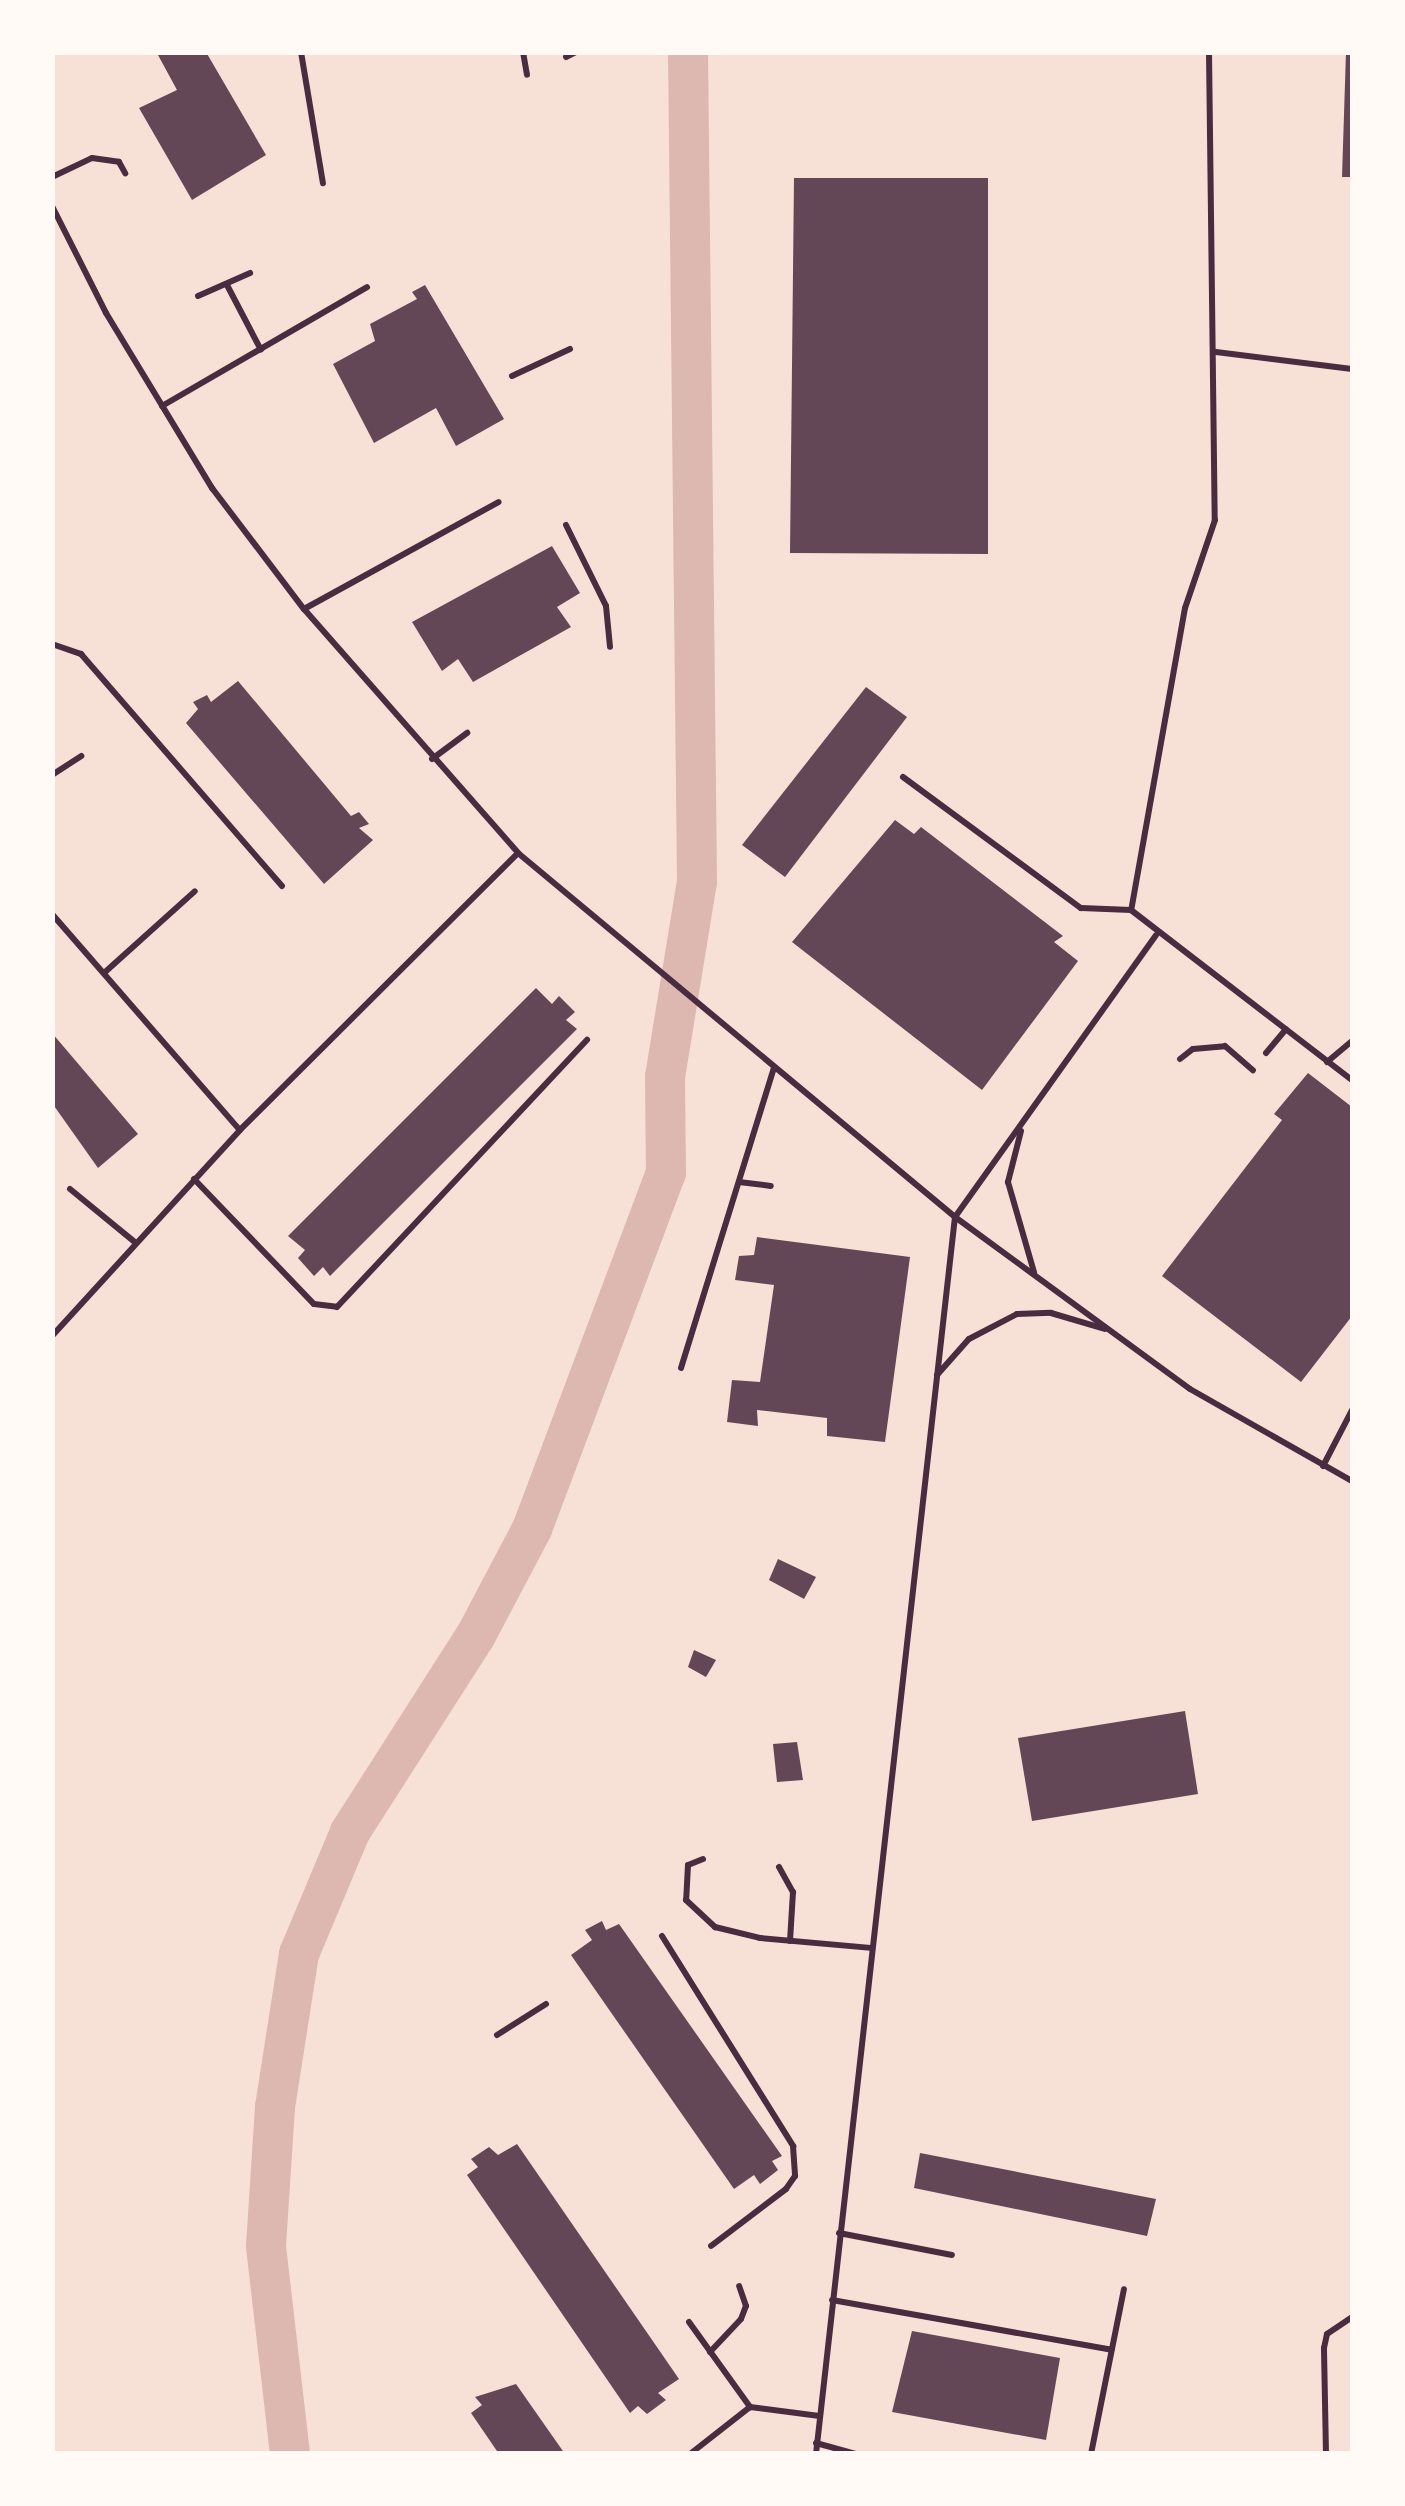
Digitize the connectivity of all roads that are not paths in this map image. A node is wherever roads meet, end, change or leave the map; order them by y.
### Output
1 (301, 52) edge
2 (523, 52) edge
3 (576, 52) edge
4 (1210, 52) edge
5 (566, 57) dead end
6 (527, 75) dead end
7 (125, 173) dead end
8 (52, 178) edge
9 (323, 183) dead end
10 (52, 206) edge
11 (250, 273) dead end
12 (227, 286) junction
13 (367, 287) dead end
14 (198, 296) dead end
15 (570, 349) dead end
16 (261, 350) junction
17 (1216, 352) junction
18 (1352, 369) edge
19 (512, 376) dead end
20 (162, 406) junction
21 (499, 502) dead end
22 (566, 524) dead end
23 (304, 609) junction
24 (52, 644) edge
25 (610, 647) dead end
26 (467, 733) dead end
27 (81, 756) dead end
28 (432, 759) junction
29 (52, 775) edge
30 (903, 777) dead end
31 (518, 853) junction
32 (282, 886) dead end
33 (195, 891) dead end
34 (1131, 910) junction
35 (52, 914) edge
36 (1156, 935) junction
37 (104, 974) junction
38 (1286, 1029) junction
39 (587, 1040) dead end
40 (1352, 1040) edge
41 (1266, 1054) dead end
42 (1180, 1058) dead end
43 (1328, 1062) junction
44 (774, 1067) junction
45 (1253, 1070) dead end
46 (1352, 1080) edge
47 (1025, 1120) junction
48 (240, 1130) junction
49 (194, 1179) junction
50 (738, 1182) junction
51 (771, 1186) dead end
52 (70, 1189) dead end
53 (956, 1217) junction
54 (136, 1243) junction
55 (1036, 1276) junction
56 (1110, 1331) junction
57 (52, 1336) edge
58 (681, 1368) dead end
59 (936, 1376) junction
60 (1352, 1410) edge
61 (1324, 1466) junction
62 (1352, 1481) edge
63 (703, 1860) dead end
64 (779, 1866) dead end
65 (662, 1936) dead end
66 (790, 1941) junction
67 (871, 1948) junction
68 (546, 2004) dead end
69 (497, 2035) dead end
70 (839, 2232) junction
71 (712, 2246) dead end
72 (952, 2254) dead end
73 (738, 2286) dead end
74 (1124, 2289) dead end
75 (832, 2300) junction
76 (1352, 2317) edge
77 (690, 2322) dead end
78 (1112, 2350) junction
79 (710, 2352) junction
80 (750, 2408) junction
81 (819, 2416) junction
82 (816, 2443) junction
83 (690, 2454) edge
84 (816, 2454) edge
85 (856, 2454) edge
86 (1091, 2454) edge
87 (1326, 2454) edge

1 - 9 lane
2 - 6 lane
3 - 5 lane
4 - 17 lane
7 - 8 lane
10 - 20 lane
11 - 12 lane
12 - 14 lane
12 - 16 lane
13 - 16 lane
15 - 19 lane
16 - 20 lane
17 - 18 lane
17 - 34 lane
20 - 23 lane
21 - 23 lane
22 - 25 lane
23 - 28 lane
24 - 32 lane
26 - 28 lane
27 - 29 lane
28 - 31 lane
30 - 34 lane
31 - 44 lane
31 - 48 lane
33 - 37 lane
34 - 36 lane
35 - 37 lane
36 - 38 lane
36 - 47 lane
37 - 48 lane
38 - 41 lane
38 - 43 lane
39 - 49 lane
40 - 43 lane
42 - 45 lane
43 - 46 lane
44 - 50 lane
44 - 53 lane
47 - 53 lane
47 - 55 lane
48 - 49 lane
49 - 54 lane
50 - 51 lane
50 - 58 lane
52 - 54 lane
53 - 55 lane
53 - 59 lane
54 - 57 lane
55 - 56 lane
56 - 59 lane
56 - 61 lane
59 - 67 lane
60 - 61 lane
61 - 62 lane
63 - 66 lane
64 - 66 lane
65 - 71 lane
66 - 67 lane
67 - 70 lane
68 - 69 lane
70 - 72 lane
70 - 75 lane
73 - 79 lane
74 - 78 lane
75 - 78 lane
75 - 81 lane
76 - 87 lane
77 - 79 lane
78 - 86 lane
79 - 80 lane
80 - 81 lane
80 - 83 lane
81 - 82 lane
82 - 84 lane
82 - 85 lane

